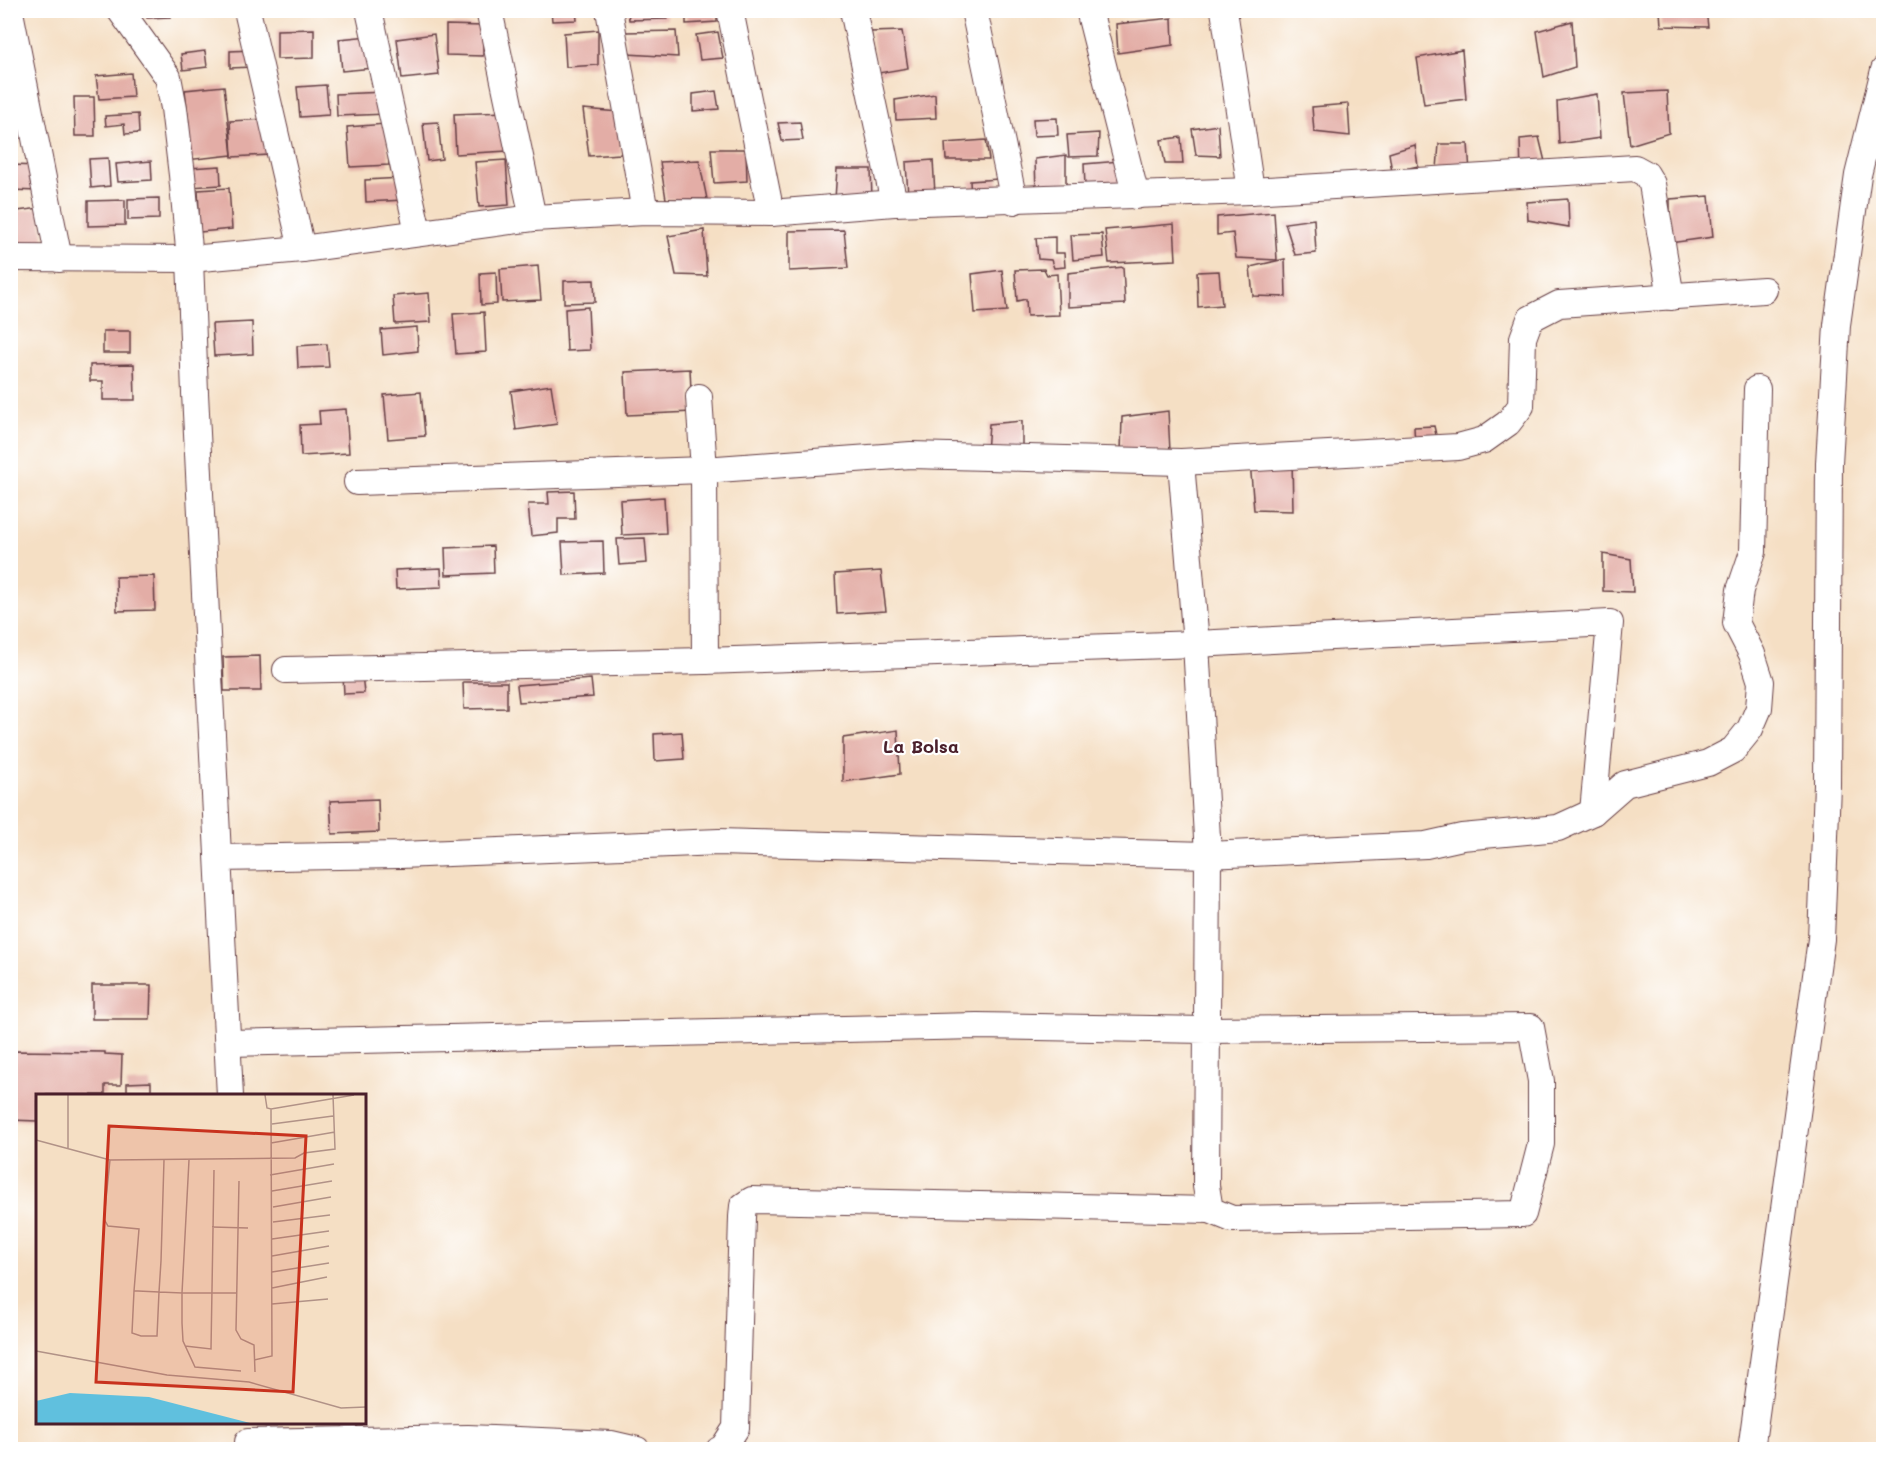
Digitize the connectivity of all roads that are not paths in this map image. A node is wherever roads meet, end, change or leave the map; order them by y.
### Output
1 (120, 10) edge
2 (247, 10) edge
3 (369, 10) edge
4 (489, 10) edge
5 (609, 10) edge
6 (730, 10) edge
7 (853, 10) edge
8 (974, 10) edge
9 (1089, 10) edge
10 (1224, 10) edge
11 (10, 12) edge
12 (1884, 70) edge
13 (1251, 191) junction
14 (1136, 196) junction
15 (1014, 201) junction
16 (894, 203) junction
17 (645, 212) junction
18 (771, 213) junction
19 (533, 218) junction
20 (418, 232) junction
21 (302, 249) junction
22 (10, 258) edge
23 (190, 259) junction
24 (60, 260) junction
25 (1764, 290) dead end
26 (1671, 297) junction
27 (1757, 389) dead end
28 (699, 397) dead end
29 (1181, 462) junction
30 (704, 470) junction
31 (357, 482) dead end
32 (1196, 644) junction
33 (705, 661) junction
34 (286, 670) dead end
35 (1593, 812) junction
36 (1208, 855) junction
37 (219, 858) junction
38 (1206, 1030) junction
39 (228, 1043) junction
40 (230, 1094) edge
41 (1210, 1210) junction
42 (247, 1438) edge
43 (637, 1449) edge
44 (719, 1449) edge
45 (1751, 1449) edge

1 - 23 street
2 - 21 street
3 - 20 street
4 - 19 street
5 - 17 street
6 - 18 street
7 - 16 street
8 - 15 street
9 - 14 street
10 - 13 street
11 - 24 street
12 - 45 street
13 - 14 street
13 - 26 street
14 - 15 street
15 - 16 street
16 - 18 street
17 - 18 street
17 - 19 street
19 - 20 street
20 - 21 street
21 - 23 street
22 - 24 street
23 - 24 street
23 - 37 street
25 - 26 street
26 - 29 street
27 - 35 street
28 - 30 street
29 - 30 street
29 - 32 street
30 - 31 street
30 - 33 street
32 - 33 street
32 - 35 street
32 - 36 street
33 - 34 street
35 - 36 street
36 - 37 street
36 - 38 street
37 - 39 street
38 - 39 street
38 - 41 street
38 - 41 street
39 - 40 street
41 - 44 street
42 - 43 street

